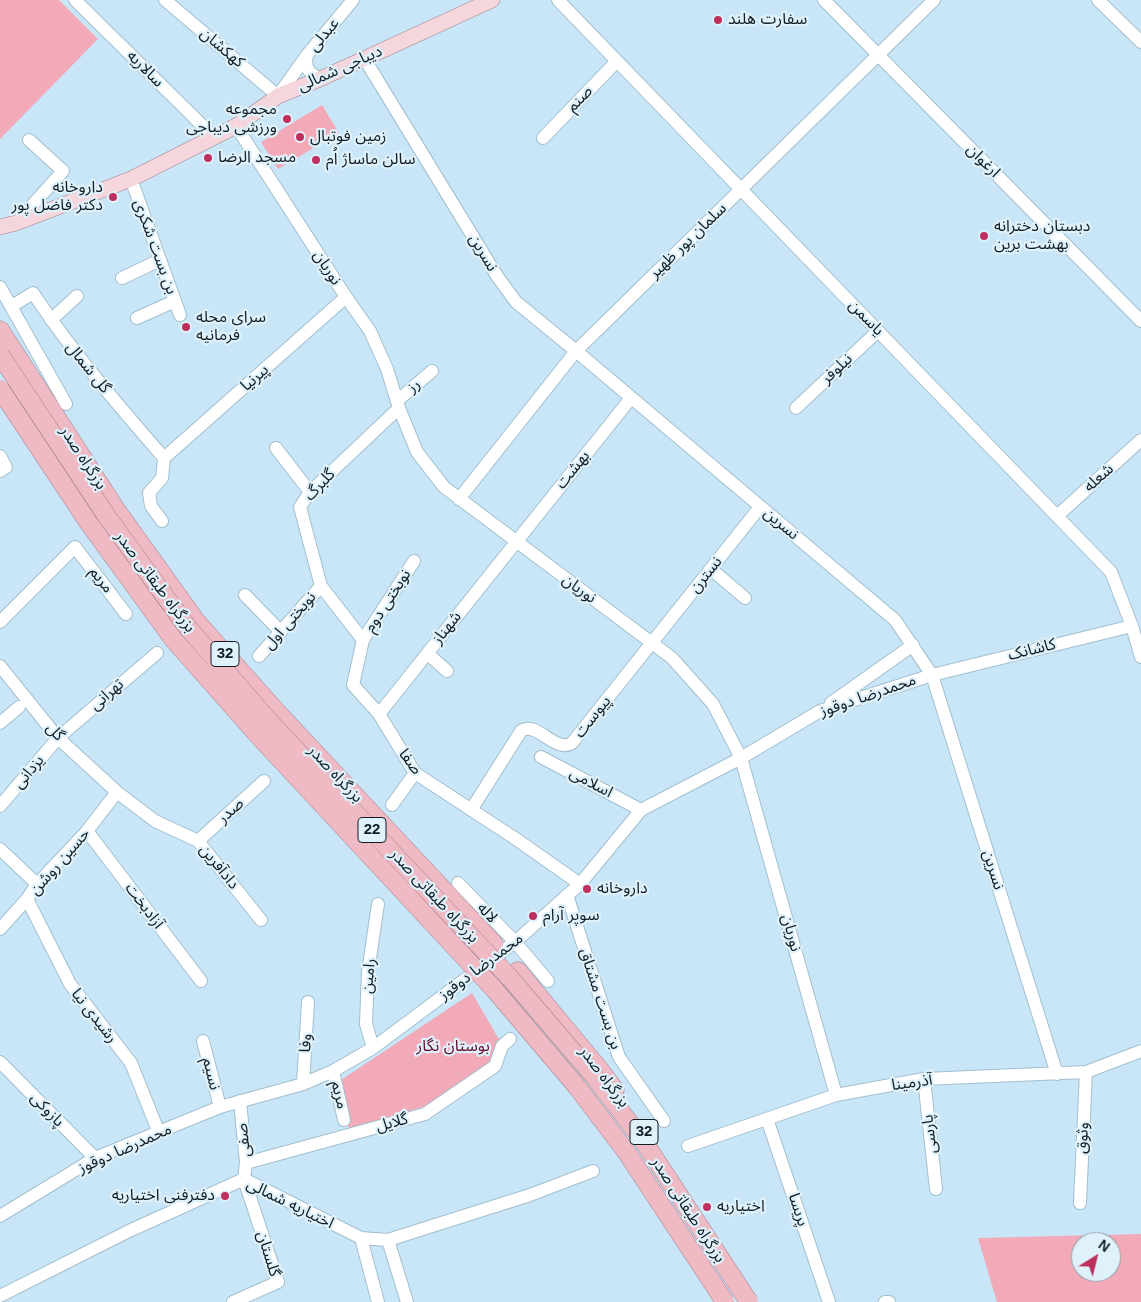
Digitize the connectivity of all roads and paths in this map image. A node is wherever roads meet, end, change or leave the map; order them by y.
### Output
1 (75, 0) edge
2 (165, 0) edge
3 (353, 0) edge
4 (492, 0) edge
5 (558, 0) edge
6 (824, 0) edge
7 (934, 0) edge
8 (1098, 0) edge
9 (1141, 42) edge
10 (307, 55) junction
11 (878, 55) junction
12 (364, 58) junction
13 (617, 61) junction
14 (320, 79) junction
15 (278, 96) junction
16 (236, 126) junction
17 (214, 137) junction
18 (543, 138) dead end
19 (29, 140) dead end
20 (131, 179) junction
21 (741, 189) junction
22 (16, 223) junction
23 (0, 227) edge
24 (160, 260) junction
25 (122, 278) dead end
26 (0, 287) edge
27 (77, 296) dead end
28 (346, 297) junction
29 (175, 301) junction
30 (12, 306) junction
31 (180, 315) dead end
32 (137, 318) dead end
33 (51, 320) junction
34 (1141, 321) edge
35 (0, 330) edge
36 (878, 331) junction
37 (576, 351) junction
38 (0, 355) edge
39 (432, 371) dead end
40 (0, 389) edge
41 (0, 394) edge
42 (631, 398) junction
43 (66, 404) dead end
44 (398, 404) junction
45 (796, 408) dead end
46 (1141, 440) edge
47 (276, 448) dead end
48 (0, 456) edge
49 (164, 458) junction
50 (0, 470) edge
51 (310, 492) junction
52 (459, 499) junction
53 (760, 507) junction
54 (1057, 516) junction
55 (162, 521) dead end
56 (515, 542) junction
57 (414, 561) dead end
58 (711, 569) junction
59 (321, 586) junction
60 (245, 595) dead end
61 (745, 598) dead end
62 (126, 614) dead end
63 (0, 622) edge
64 (1132, 626) junction
65 (281, 632) junction
66 (363, 640) junction
67 (652, 643) junction
68 (913, 645) junction
69 (157, 653) dead end
70 (428, 654) junction
71 (259, 656) dead end
72 (1141, 657) edge
73 (0, 666) edge
74 (447, 671) dead end
75 (932, 675) junction
76 (18, 707) dead end
77 (820, 711) junction
78 (379, 714) junction
79 (0, 723) edge
80 (58, 738) junction
81 (542, 757) dead end
82 (741, 758) junction
83 (415, 773) junction
84 (264, 781) dead end
85 (117, 792) junction
86 (392, 805) dead end
87 (0, 806) edge
88 (471, 810) junction
89 (641, 810) junction
90 (87, 831) junction
91 (198, 841) junction
92 (0, 849) edge
93 (458, 883) dead end
94 (37, 884) junction
95 (580, 884) junction
96 (567, 895) junction
97 (27, 899) junction
98 (378, 904) dead end
99 (261, 920) dead end
100 (0, 929) edge
101 (516, 942) junction
102 (548, 980) dead end
103 (200, 982) dead end
104 (308, 1002) dead end
105 (510, 1039) dead end
106 (203, 1041) dead end
107 (373, 1048) junction
108 (1141, 1051) edge
109 (0, 1062) edge
110 (334, 1071) junction
111 (1086, 1072) junction
112 (1057, 1074) junction
113 (924, 1079) junction
114 (303, 1084) junction
115 (836, 1095) junction
116 (240, 1100) junction
117 (220, 1107) junction
118 (767, 1119) junction
119 (344, 1120) dead end
120 (664, 1121) dead end
121 (159, 1133) junction
122 (688, 1146) dead end
123 (95, 1158) junction
124 (246, 1162) junction
125 (593, 1171) dead end
126 (244, 1179) junction
127 (936, 1189) dead end
128 (1080, 1203) dead end
129 (0, 1216) edge
130 (361, 1238) junction
131 (388, 1240) junction
132 (0, 1296) edge
133 (233, 1302) edge
134 (378, 1302) edge
135 (407, 1302) edge
136 (721, 1302) edge
137 (725, 1302) edge
138 (749, 1302) edge
139 (758, 1302) edge
140 (829, 1302) edge
141 (885, 1302) edge
142 (889, 1302) edge

1 - 17 street, سالاریه
2 - 15 street, کهکشان
3 - 10 street, عبدلی
4 - 12 main road, دیباجی شمالی
5 - 13 street, یاسمن
6 - 11 street, ارغوان
7 - 11 street, سلمان پور ظهیر
8 - 9 street
10 - 14 street
10 - 15 street, عبدلی
11 - 21 street, سلمان پور ظهیر
11 - 34 street, ارغوان
12 - 14 main road, دیباجی شمالی
12 - 37 street, نسرین
13 - 18 street, صنم
13 - 21 street, یاسمن
14 - 15 main road, دیباجی شمالی
15 - 16 main road, دیباجی شمالی
16 - 17 main road, دیباجی شمالی
16 - 28 street, نوریان
17 - 20 main road, دیباجی شمالی
19 - 22 street
20 - 22 main road, دیباجی شمالی
20 - 24 street, بن بست شکرى
21 - 36 street, یاسمن
21 - 37 street, سلمان پور ظهیر
22 - 23 main road, دیباجی شمالی
24 - 25 street
24 - 29 street, بن بست شکرى
26 - 30 street, گل شمال
27 - 33 street
28 - 44 street, نوریان
28 - 49 street, پیرنیا
29 - 31 street, بن بست شکرى
29 - 32 street
30 - 33 street, گل شمال
30 - 43 street, گل شمال
33 - 49 street, گل شمال
35 - 139 highway, بزرگراه صدر / 32
36 - 45 street, نیلوفر
36 - 54 street, یاسمن
37 - 42 street, نسرین
37 - 52 street, سلمان پور ظهیر
38 - 138 highway, بزرگراه طبقاتی صدر / 22, bridge
39 - 44 street, رز
40 - 137 highway, بزرگراه طبقاتی صدر / 22, bridge
41 - 136 highway, بزرگراه صدر / 32
42 - 53 street, نسرین
42 - 56 street, بهشت
44 - 51 street, گلبرگ
44 - 52 street, نوریان
46 - 54 street, شعله
47 - 51 street
48 - 50 street
49 - 55 street
51 - 59 street, گلبرگ
52 - 56 street, نوریان
53 - 58 street, نسترن
53 - 68 street, نسرین
54 - 64 street, یاسمن
56 - 67 street, نوریان
56 - 70 street, شهناز
57 - 66 street, نوبختی دوم
58 - 61 street
58 - 67 street, نسترن
59 - 65 street, نوبختی اول
59 - 66 street
60 - 65 street
62 - 63 street, مریم
64 - 72 street, یاسمن
64 - 75 street, کاشانک
65 - 71 street, نوبختی اول
66 - 78 street, صفا
67 - 82 street, نوریان
67 - 88 street, پیوست
68 - 75 street, نسرین
68 - 77 street
69 - 80 street, تهرانی
70 - 74 street
70 - 78 street, شهناز
73 - 80 street, گل
75 - 77 street, محمدرضا دوقوز
75 - 112 street, نسرین
76 - 79 street
77 - 82 street, محمدرضا دوقوز
78 - 83 street, صفا
80 - 85 street, گل
80 - 87 street, یزدانی
81 - 89 street, اسلامی
82 - 89 street, محمدرضا دوقوز
82 - 115 street, نوریان
83 - 86 street
83 - 88 street, صفا
84 - 91 street, صدر
85 - 90 street, حسین روشن
85 - 91 street, دادآفرین
88 - 95 street, صفا
89 - 95 street, محمدرضا دوقوز
90 - 94 street, حسین روشن
90 - 103 street, آزادبخت
91 - 99 street, دادآفرین
92 - 94 street
93 - 101 street, لاله
94 - 97 street, حسین روشن
95 - 96 street, محمدرضا دوقوز
96 - 101 street, محمدرضا دوقوز
96 - 120 street, بن بست مشتاق
97 - 100 street, حسین روشن
97 - 121 street, رشیدی نیا
98 - 107 street, رامین
101 - 102 street, لاله
101 - 107 street, محمدرضا دوقوز
104 - 114 street, وفا
105 - 124 street, گلایل
106 - 117 street, نسیم
107 - 110 street, محمدرضا دوقوز
108 - 111 street, آذرمینا
109 - 123 street, پازوکی
110 - 114 street, محمدرضا دوقوز
110 - 119 street, مریم
111 - 112 street, آذرمینا
111 - 128 street, وثوق
112 - 113 street, آذرمینا
113 - 115 street, آذرمینا
113 - 127 street, پارسی
114 - 116 street, محمدرضا دوقوز
115 - 118 street, آذرمینا
116 - 117 street, محمدرضا دوقوز
116 - 124 street, صفی
117 - 121 street, محمدرضا دوقوز
118 - 122 street, آذرمینا
118 - 140 street, پریسا
121 - 123 street, محمدرضا دوقوز
123 - 129 street, محمدرضا دوقوز
124 - 126 street, صفی
125 - 131 street, اختیاریه شمالی
126 - 130 street, اختیاریه شمالی
126 - 132 street, اختیاریه شمالی
126 - 133 street, گلستان
130 - 131 street, اختیاریه شمالی
130 - 134 street
131 - 135 street
141 - 142 street

